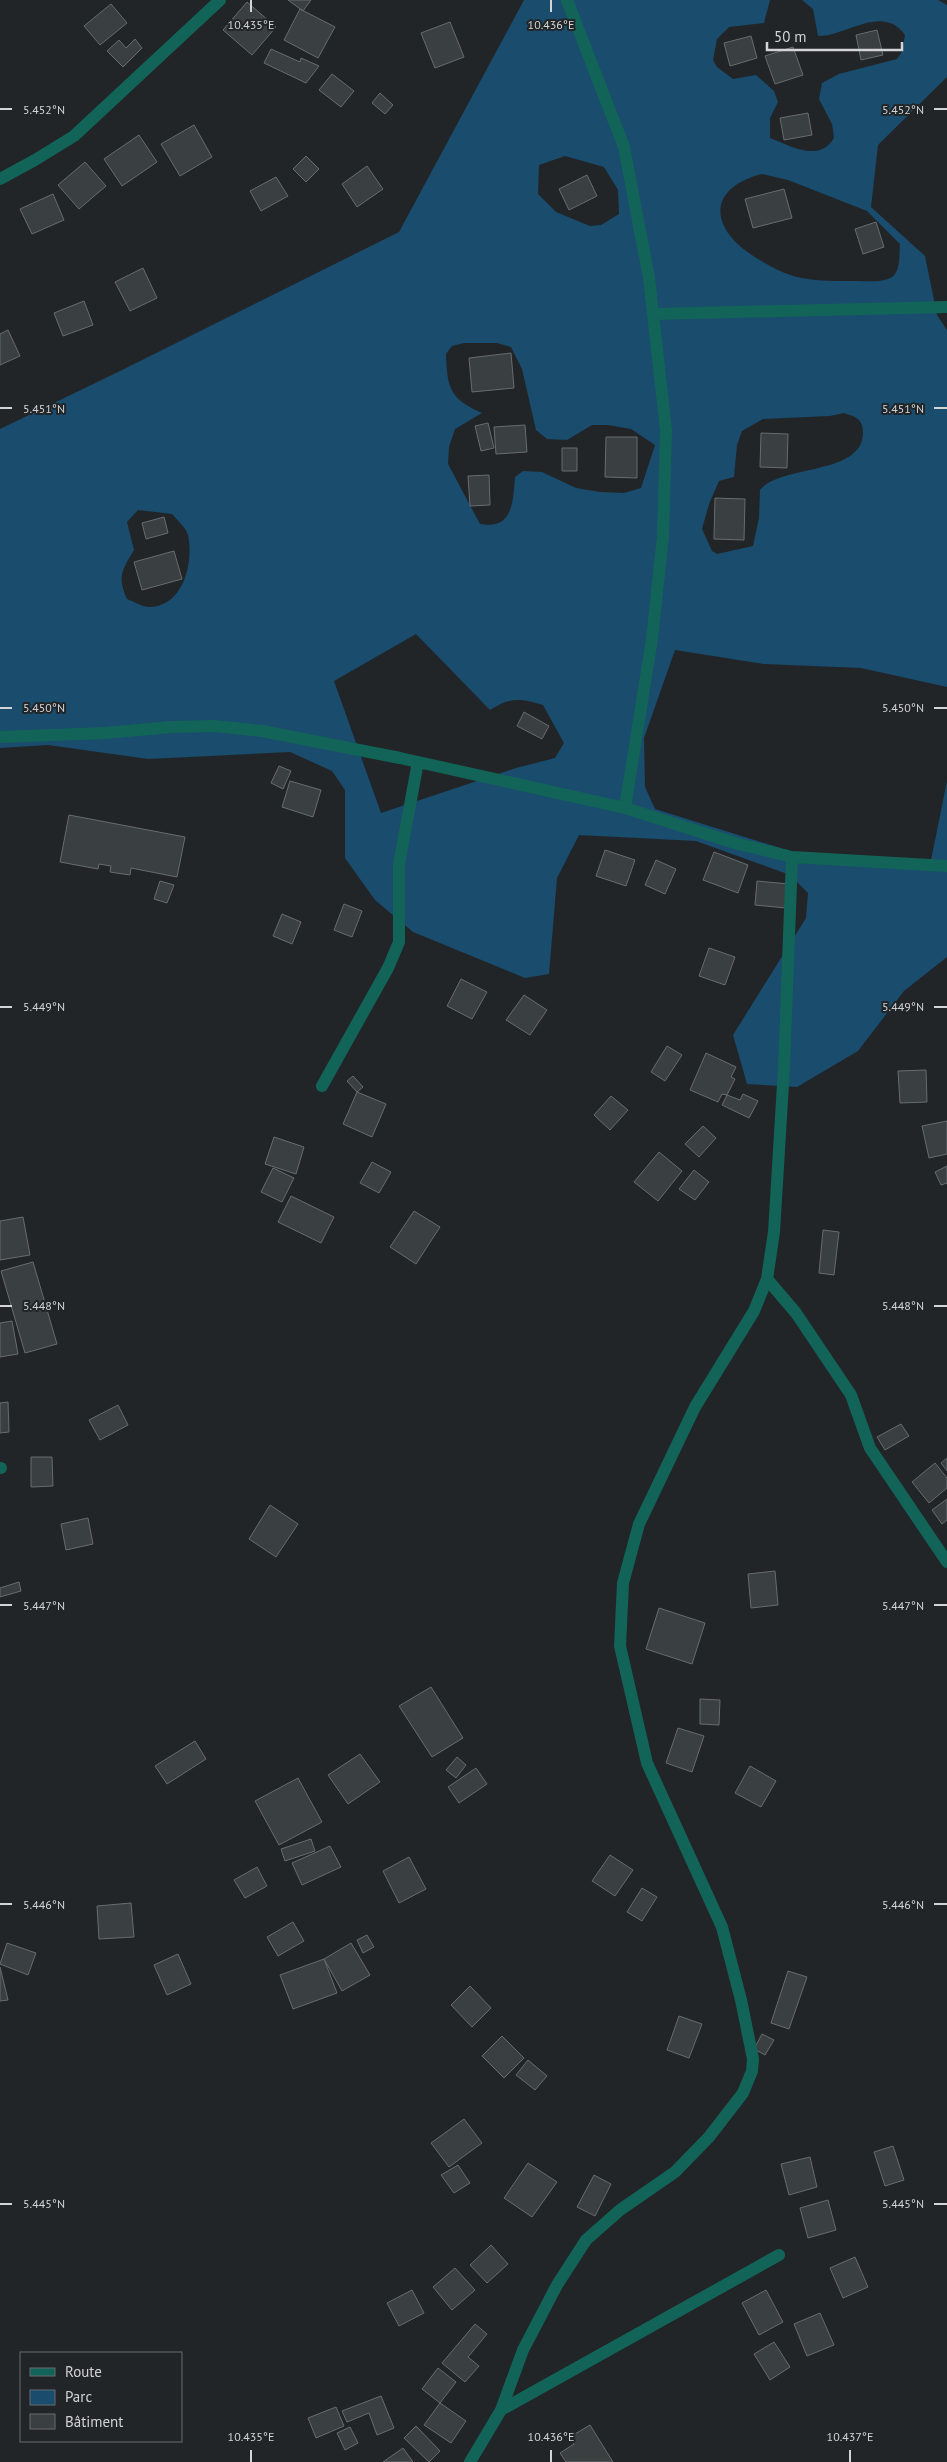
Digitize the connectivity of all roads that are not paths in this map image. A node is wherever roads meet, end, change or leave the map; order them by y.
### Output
1 (220, 0) edge
2 (567, 0) edge
3 (0, 179) edge
4 (947, 307) edge
5 (653, 314) junction
6 (0, 737) edge
7 (418, 762) junction
8 (625, 808) junction
9 (792, 858) junction
10 (947, 866) edge
11 (322, 1086) dead end
12 (767, 1279) junction
13 (947, 1562) edge
14 (779, 2255) dead end
15 (501, 2410) junction
16 (470, 2462) edge

1 - 3 street
2 - 5 street
4 - 5 street
5 - 8 street
6 - 7 street
7 - 8 street
7 - 11 street
8 - 9 street
9 - 10 street
9 - 12 street
12 - 13 street
12 - 15 street
14 - 15 street
15 - 16 street

